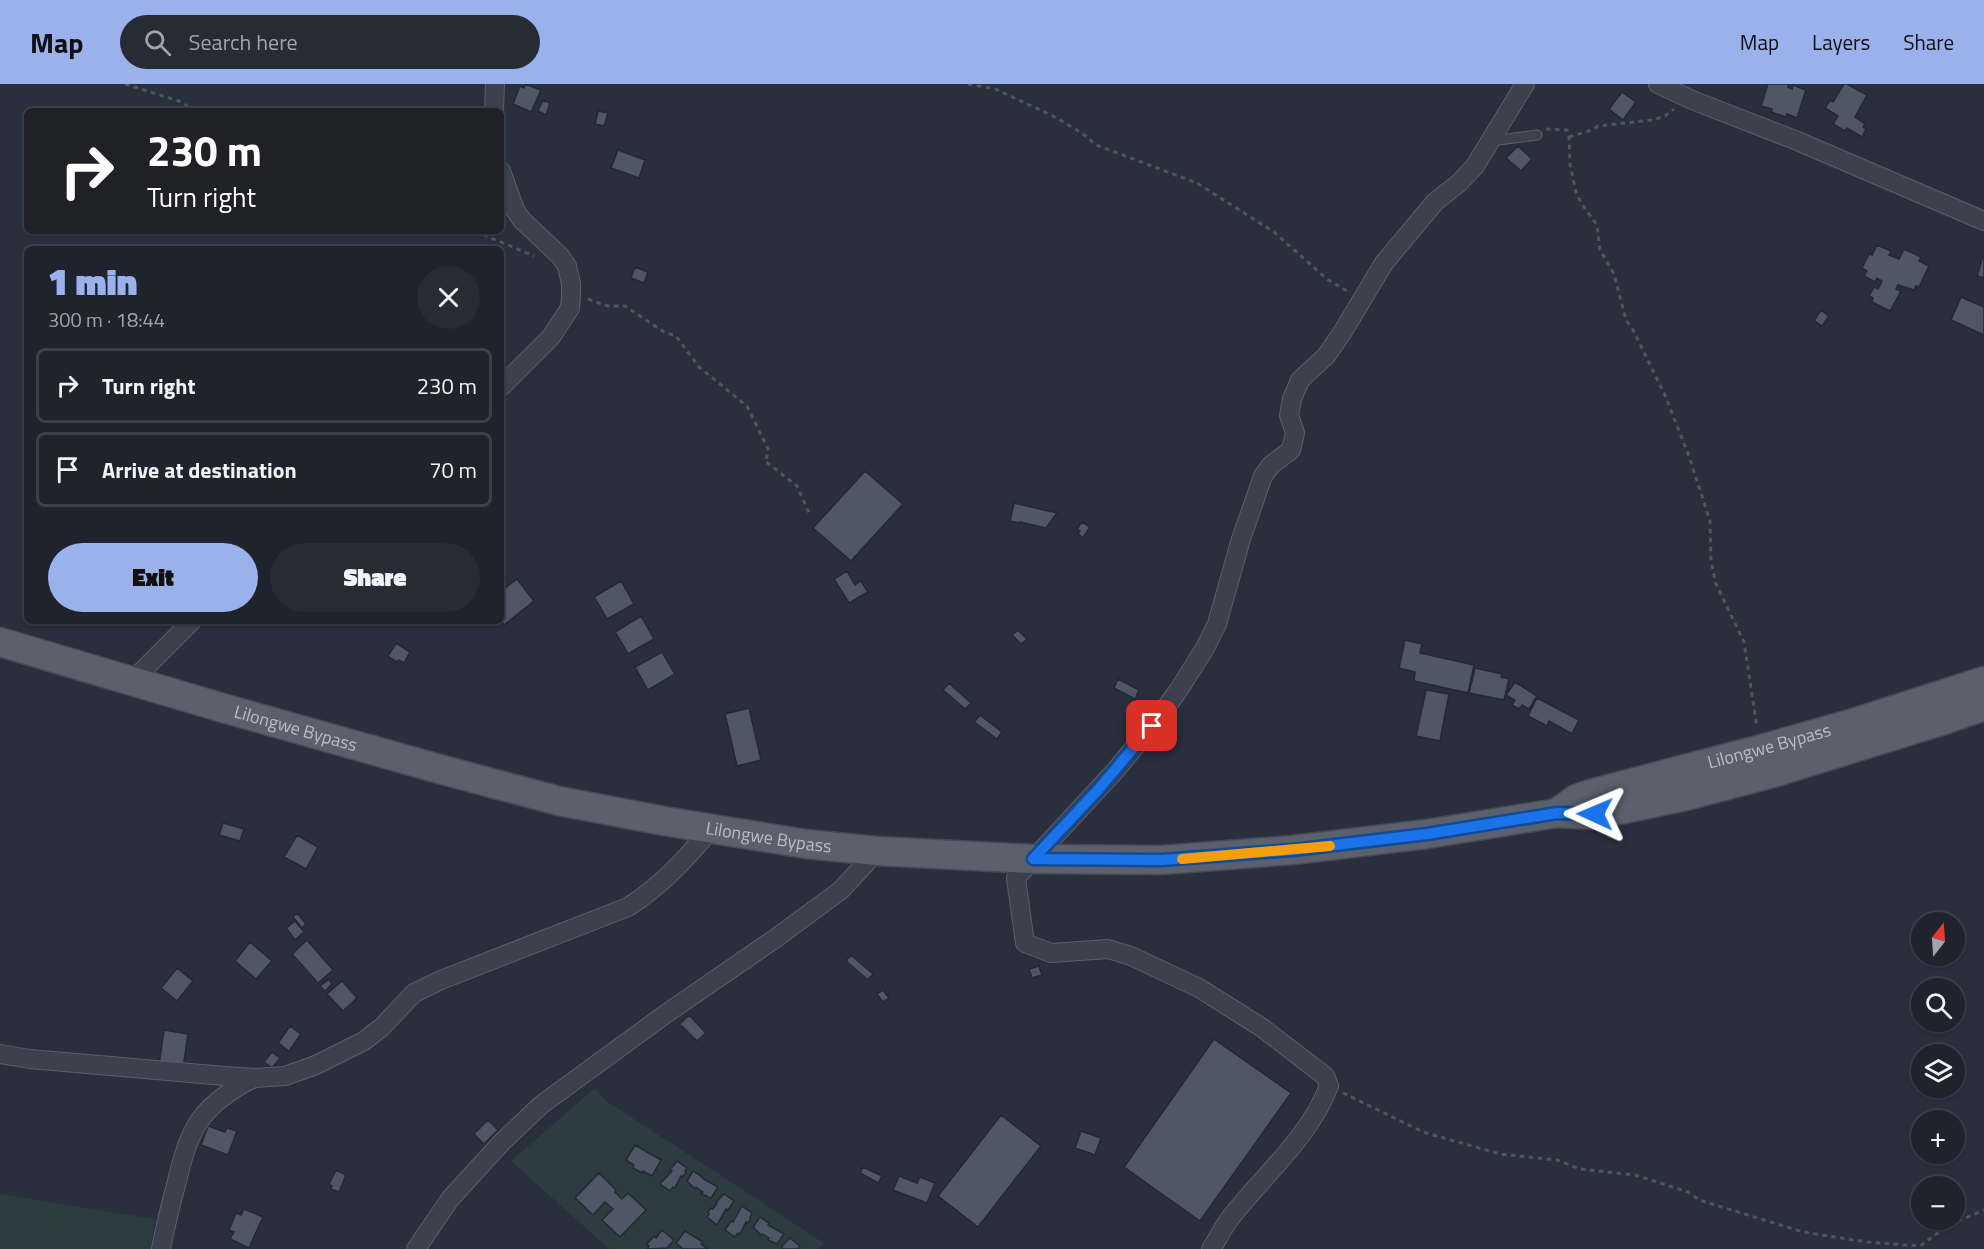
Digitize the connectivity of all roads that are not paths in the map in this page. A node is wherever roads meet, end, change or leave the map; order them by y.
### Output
1 (495, 84) edge
2 (1525, 84) edge
3 (1658, 84) edge
4 (494, 108) edge
5 (1537, 135) road end
6 (1489, 142) junction
7 (504, 179) edge
8 (1984, 221) edge
9 (504, 384) edge
10 (189, 624) edge
11 (0, 642) edge
12 (132, 681) junction
13 (1983, 700) edge
14 (711, 829) junction
15 (877, 851) junction
16 (1033, 859) junction
17 (0, 1054) edge
18 (255, 1078) junction
19 (161, 1249) edge
20 (416, 1249) edge
21 (1211, 1249) edge

1 - 4 street
2 - 6 street
3 - 8 street
5 - 6 lane
6 - 16 street
7 - 9 street
10 - 12 street
11 - 12 main road, Lilongwe Bypass
12 - 14 main road, Lilongwe Bypass
13 - 16 main road, Lilongwe Bypass
14 - 15 main road, Lilongwe Bypass
14 - 18 street
15 - 16 main road, Lilongwe Bypass
15 - 20 street
16 - 21 street
17 - 18 street
18 - 19 street

